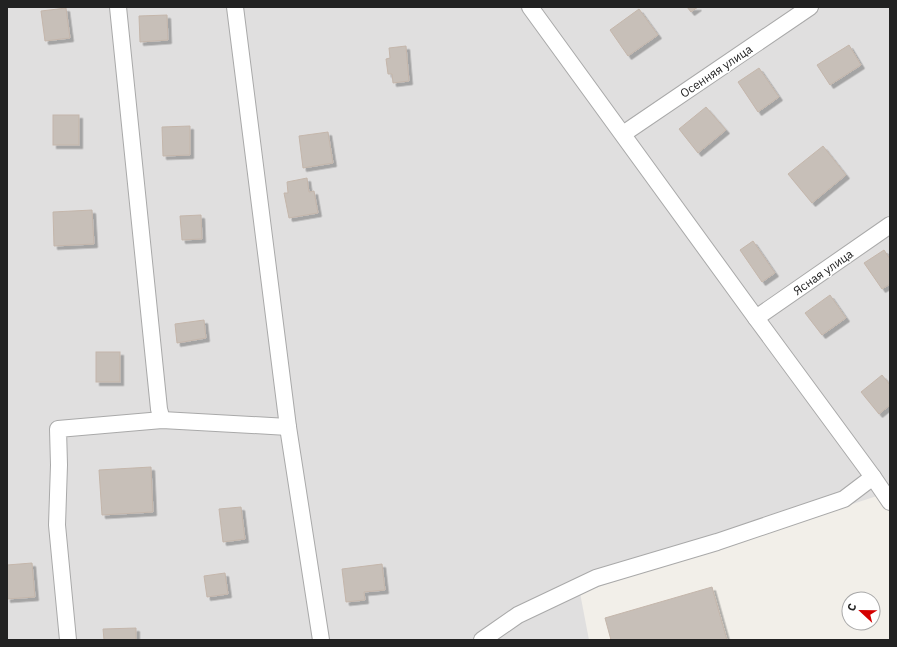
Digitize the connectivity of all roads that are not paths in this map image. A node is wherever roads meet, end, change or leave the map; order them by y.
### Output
1 (118, 7) edge
2 (236, 7) edge
3 (530, 7) edge
4 (810, 7) edge
5 (623, 134) junction
6 (890, 225) edge
7 (756, 318) junction
8 (162, 420) junction
9 (288, 428) junction
10 (873, 477) junction
11 (890, 502) edge
12 (68, 640) edge
13 (321, 640) edge
14 (482, 640) edge

1 - 8 street
2 - 9 street
3 - 5 street
4 - 5 street, Осенняя улица
5 - 7 street
6 - 7 street, Ясная улица
7 - 10 street
8 - 9 street
8 - 12 street
9 - 13 street
10 - 11 street
10 - 14 street

